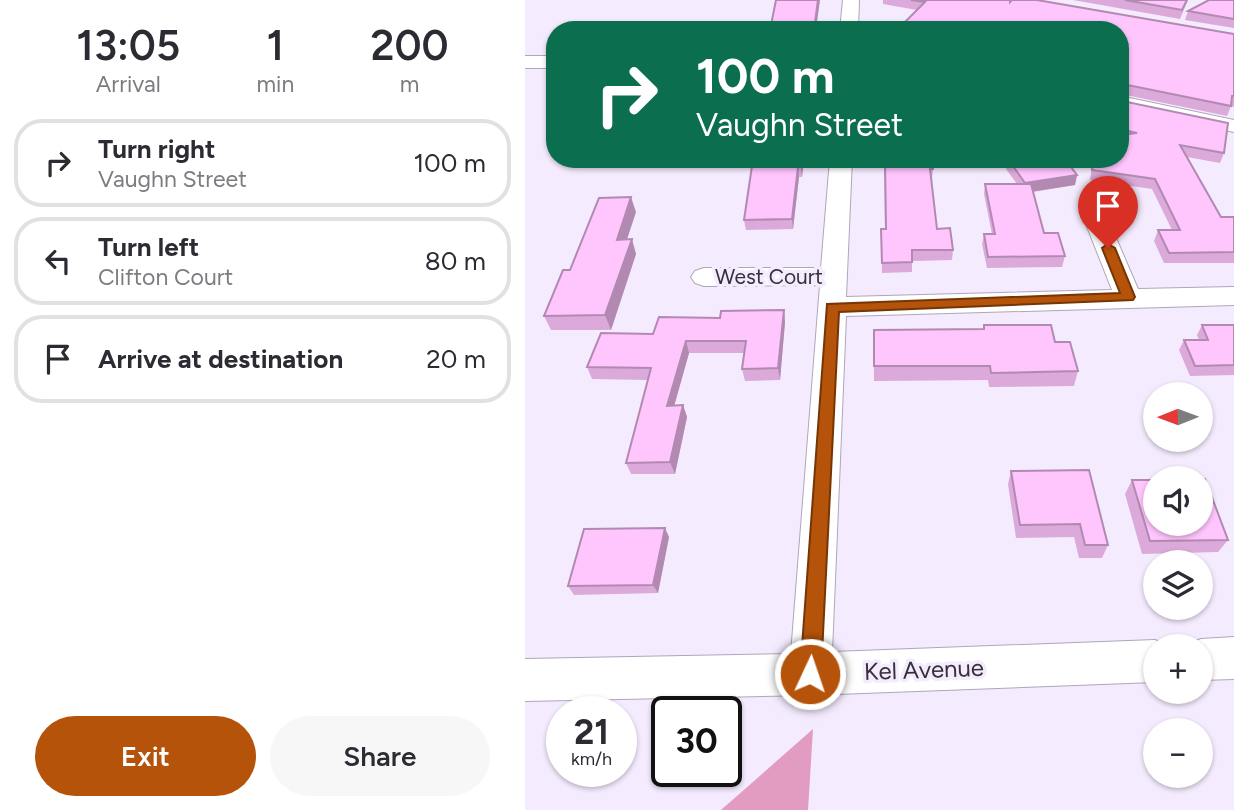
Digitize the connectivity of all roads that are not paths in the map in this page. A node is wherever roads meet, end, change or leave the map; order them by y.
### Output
1 (851, 0) edge
2 (850, 21) edge
3 (525, 62) edge
4 (546, 62) edge
5 (1129, 104) edge
6 (1234, 126) edge
7 (840, 168) edge
8 (1098, 224) dead end
9 (703, 277) dead end
10 (833, 292) junction
11 (1234, 296) edge
12 (1128, 297) junction
13 (1234, 658) edge
14 (1213, 659) edge
15 (1143, 661) edge
16 (810, 674) junction
17 (525, 680) edge

1 - 2 street
3 - 4 street
5 - 6 street
7 - 10 street
8 - 12 street
9 - 10 street, West Court
10 - 12 street, West Court
10 - 16 street
11 - 12 street, West Court
13 - 14 street
15 - 16 street, Kel Avenue
16 - 17 street, Kel Avenue

